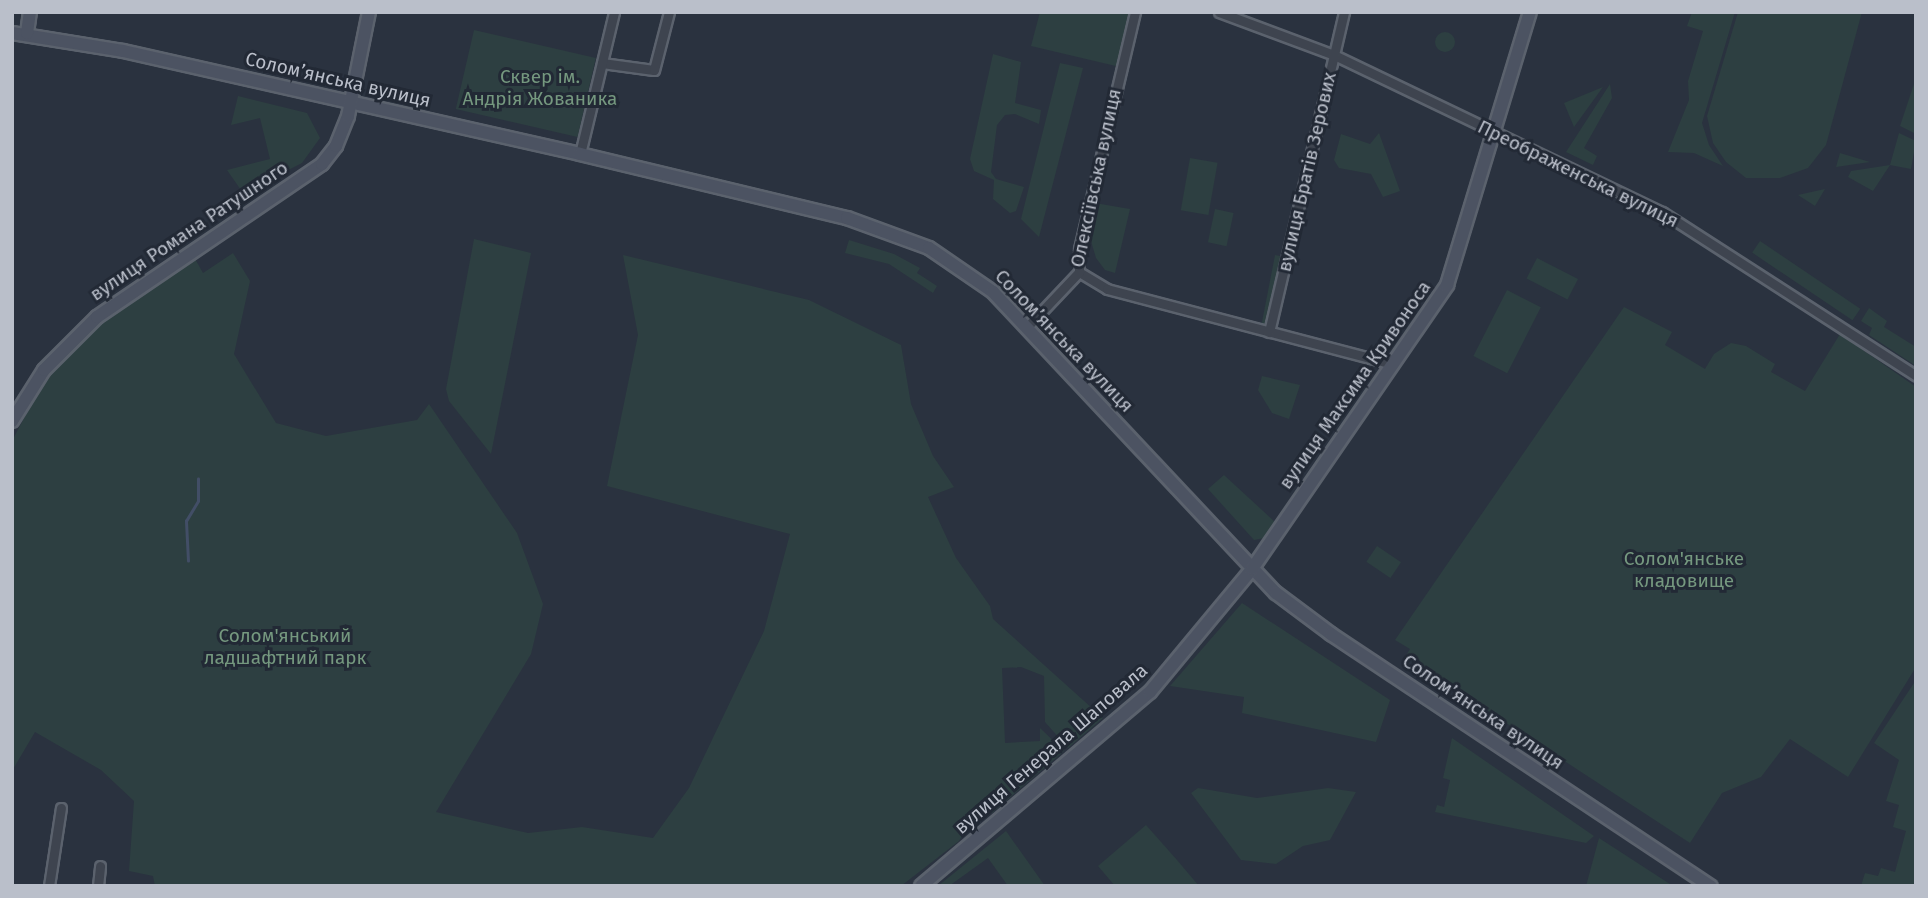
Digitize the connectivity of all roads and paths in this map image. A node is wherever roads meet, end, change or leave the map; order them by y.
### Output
1 (30, 12) edge
2 (369, 12) edge
3 (614, 12) edge
4 (670, 12) edge
5 (1135, 12) edge
6 (1219, 12) edge
7 (1344, 12) edge
8 (1530, 12) edge
9 (12, 33) edge
10 (27, 33) junction
11 (1334, 55) junction
12 (602, 63) junction
13 (350, 102) junction
14 (1495, 133) junction
15 (580, 154) junction
16 (1079, 272) junction
17 (1027, 327) junction
18 (1269, 332) junction
19 (1393, 364) junction
20 (1916, 376) edge
21 (12, 421) edge
22 (1252, 569) junction
23 (61, 808) dead end
24 (100, 866) dead end
25 (50, 886) edge
26 (97, 886) edge
27 (920, 886) edge
28 (1711, 886) edge

1 - 10 main road
2 - 13 main road, вулиця Романа Ратушного
3 - 12 street
4 - 12 street
5 - 16 street, Олексіївська вулиця
6 - 11 street, Преображенська вулиця
7 - 11 street, вулиця Братів Зерових
8 - 14 main road, вулиця Максима Кривоноса
9 - 10 main road, Соломʼянська вулиця
10 - 13 main road, Соломʼянська вулиця
11 - 14 street, Преображенська вулиця
11 - 18 street, вулиця Братів Зерових
12 - 15 street
13 - 15 main road, Соломʼянська вулиця
13 - 21 main road, вулиця Романа Ратушного
14 - 19 main road, вулиця Максима Кривоноса
14 - 20 street, Преображенська вулиця
15 - 17 main road, Соломʼянська вулиця
16 - 17 street, Олексіївська вулиця
16 - 18 street
17 - 22 main road, Соломʼянська вулиця
18 - 19 street
19 - 22 main road, вулиця Максима Кривоноса
22 - 27 main road, вулиця Генерала Шаповала
22 - 28 main road, Соломʼянська вулиця
23 - 25 street
24 - 26 street

